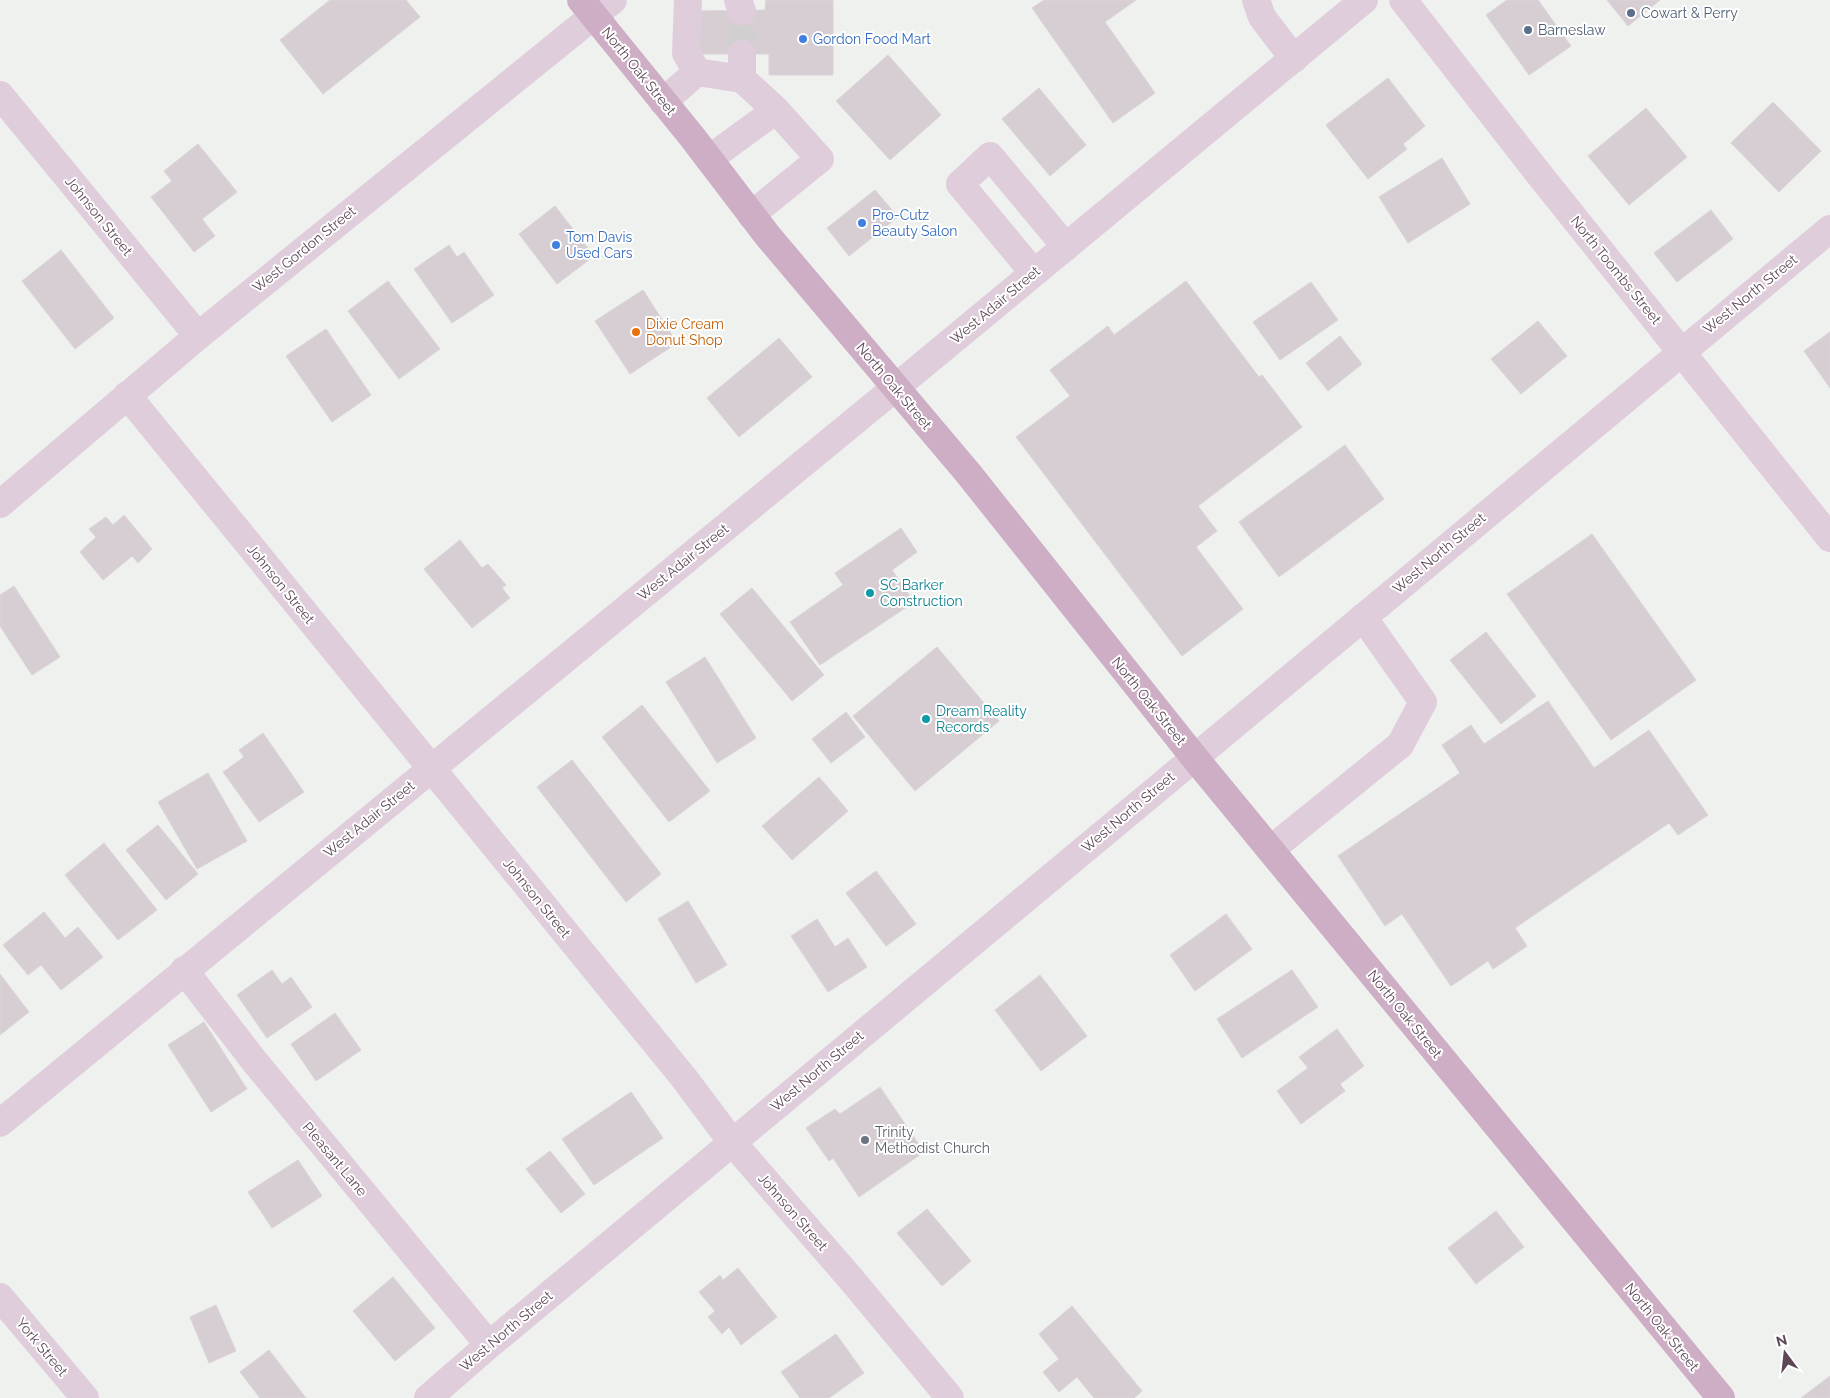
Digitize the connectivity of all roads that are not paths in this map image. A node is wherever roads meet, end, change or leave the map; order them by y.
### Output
1 (688, 0) edge
2 (1256, 0) edge
3 (1364, 0) edge
4 (1404, 0) edge
5 (596, 5) edge
6 (1294, 59) junction
7 (697, 72) junction
8 (0, 95) edge
9 (663, 102) junction
10 (776, 110) junction
11 (709, 159) junction
12 (751, 215) junction
13 (1830, 229) edge
14 (1066, 247) junction
15 (1034, 273) junction
16 (198, 336) junction
17 (1681, 351) junction
18 (895, 388) junction
19 (127, 395) junction
20 (0, 504) edge
21 (1830, 538) edge
22 (1363, 617) junction
23 (1194, 757) junction
24 (432, 769) junction
25 (1270, 850) junction
26 (184, 970) junction
27 (0, 1123) edge
28 (732, 1142) junction
29 (0, 1297) edge
30 (489, 1344) junction
31 (85, 1398) edge
32 (428, 1398) edge
33 (950, 1398) edge
34 (1721, 1398) edge

1 - 7 street
2 - 6 street
3 - 6 street, West Adair Street
4 - 17 street, North Toombs Street
5 - 9 main road, North Oak Street
5 - 16 street, West Gordon Street
6 - 14 street, West Adair Street
7 - 9 street
7 - 10 street
8 - 16 street, Johnson Street
9 - 11 main road, North Oak Street
10 - 11 street
10 - 12 street
11 - 12 main road, North Oak Street
12 - 18 main road, North Oak Street
13 - 17 street, West North Street
14 - 15 street, West Adair Street
14 - 15 street
15 - 18 street, West Adair Street
16 - 19 street, West Gordon Street
17 - 21 street, North Toombs Street
17 - 22 street, West North Street
18 - 23 main road, North Oak Street
18 - 24 street, West Adair Street
19 - 20 street, West Gordon Street
19 - 24 street, Johnson Street
22 - 23 street, West North Street
22 - 25 street
23 - 25 main road, North Oak Street
23 - 28 street, West North Street
24 - 26 street, West Adair Street
24 - 28 street, Johnson Street
25 - 34 main road, North Oak Street
26 - 27 street, West Adair Street
26 - 30 street, Pleasant Lane
28 - 30 street, West North Street
28 - 33 street, Johnson Street
29 - 31 street, York Street
30 - 32 street, West North Street

